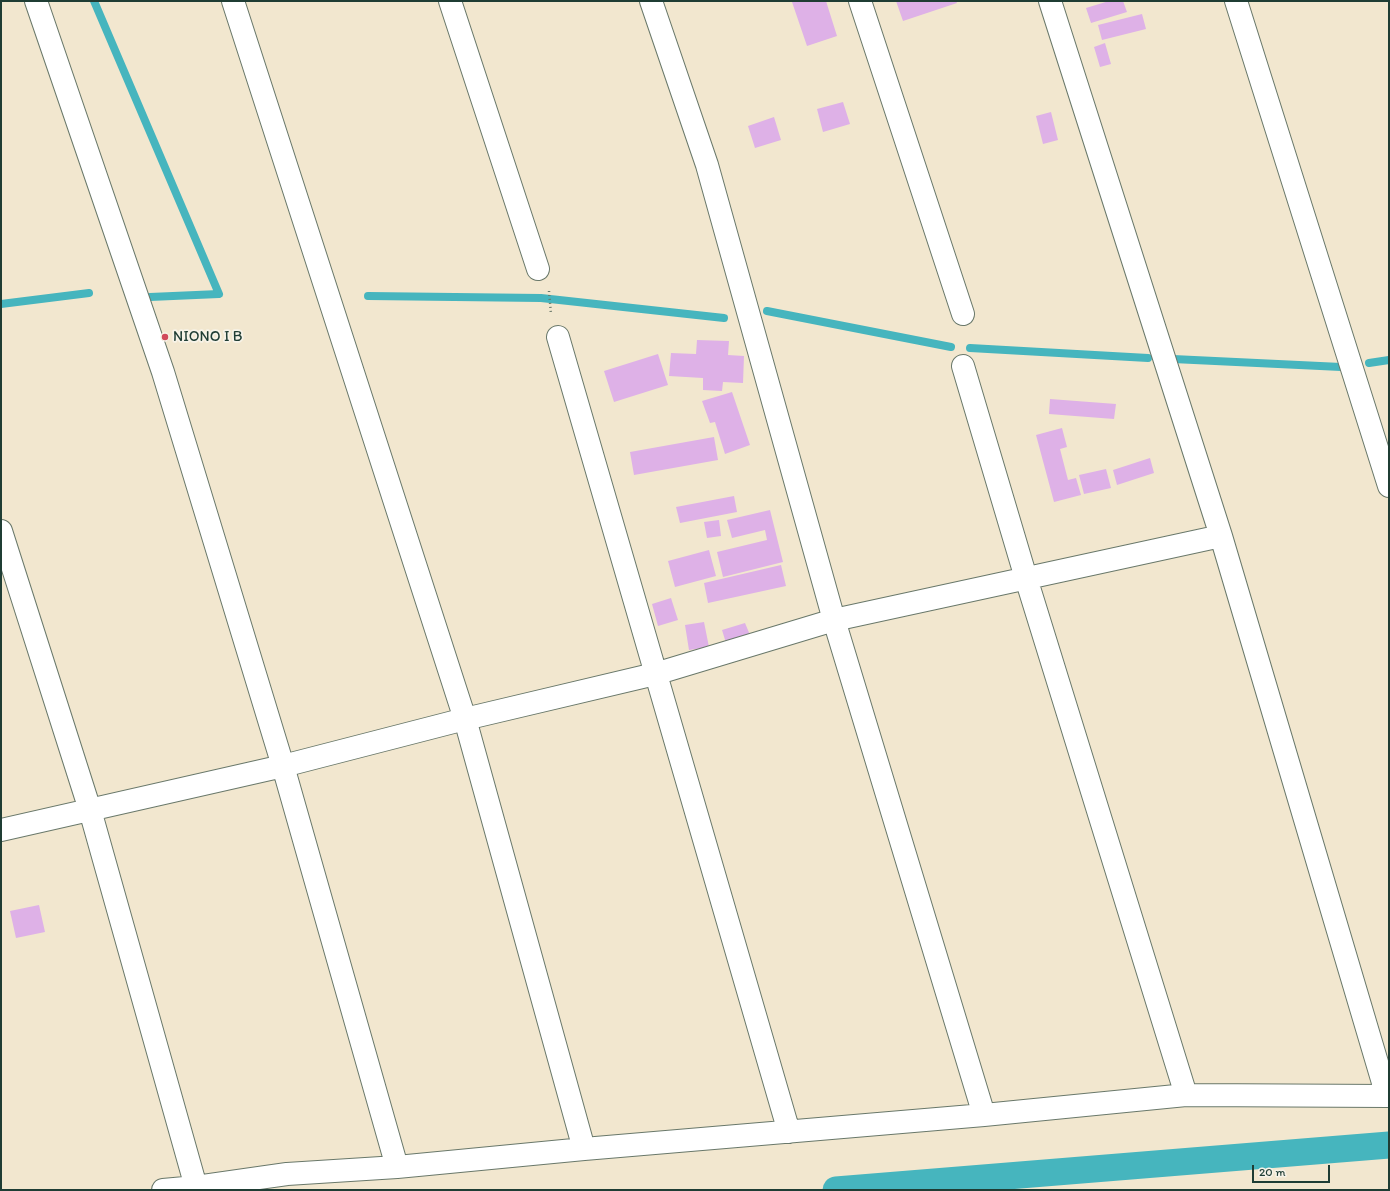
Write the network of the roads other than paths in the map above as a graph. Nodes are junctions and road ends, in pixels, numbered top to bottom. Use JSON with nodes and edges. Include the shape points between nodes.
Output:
{"nodes":[{"id":1,"x":36,"y":1,"type":"edge"},
{"id":2,"x":233,"y":1,"type":"edge"},
{"id":3,"x":450,"y":1,"type":"edge"},
{"id":4,"x":651,"y":1,"type":"edge"},
{"id":5,"x":860,"y":1,"type":"edge"},
{"id":6,"x":1050,"y":1,"type":"edge"},
{"id":7,"x":1236,"y":1,"type":"edge"},
{"id":8,"x":538,"y":270,"type":"dead end"},
{"id":9,"x":964,"y":314,"type":"dead end"},
{"id":10,"x":558,"y":337,"type":"dead end"},
{"id":11,"x":963,"y":366,"type":"dead end"},
{"id":12,"x":1389,"y":486,"type":"edge"},
{"id":13,"x":1,"y":531,"type":"edge"},
{"id":14,"x":1221,"y":536,"type":"junction"},
{"id":15,"x":1026,"y":578,"type":"junction"},
{"id":16,"x":834,"y":620,"type":"junction"},
{"id":17,"x":655,"y":674,"type":"junction"},
{"id":18,"x":465,"y":719,"type":"junction"},
{"id":19,"x":283,"y":766,"type":"junction"},
{"id":20,"x":90,"y":810,"type":"junction"},
{"id":21,"x":1,"y":830,"type":"edge"},
{"id":22,"x":1186,"y":1095,"type":"junction"},
{"id":23,"x":1388,"y":1096,"type":"edge"},
{"id":24,"x":984,"y":1115,"type":"junction"},
{"id":25,"x":789,"y":1132,"type":"junction"},
{"id":26,"x":584,"y":1149,"type":"junction"},
{"id":27,"x":397,"y":1166,"type":"junction"},
{"id":28,"x":196,"y":1187,"type":"junction"},
{"id":29,"x":163,"y":1190,"type":"edge"}],
"edges":[{"from":1,"to":19,"type":"street","via":[[163,372]]},
{"from":2,"to":18,"type":"street"},
{"from":3,"to":8,"type":"street"},
{"from":4,"to":16,"type":"street","via":[[707,165]]},
{"from":5,"to":9,"type":"street"},
{"from":6,"to":14,"type":"street"},
{"from":7,"to":12,"type":"street"},
{"from":10,"to":17,"type":"street"},
{"from":11,"to":15,"type":"street"},
{"from":13,"to":20,"type":"street"},
{"from":14,"to":15,"type":"street"},
{"from":14,"to":23,"type":"street"},
{"from":15,"to":16,"type":"street"},
{"from":15,"to":22,"type":"street"},
{"from":16,"to":17,"type":"street"},
{"from":16,"to":24,"type":"street"},
{"from":17,"to":18,"type":"street"},
{"from":17,"to":25,"type":"street"},
{"from":18,"to":19,"type":"street"},
{"from":18,"to":26,"type":"street"},
{"from":19,"to":20,"type":"street"},
{"from":19,"to":27,"type":"street"},
{"from":20,"to":21,"type":"street"},
{"from":20,"to":28,"type":"street"},
{"from":22,"to":23,"type":"street"},
{"from":22,"to":24,"type":"street"},
{"from":24,"to":25,"type":"street"},
{"from":25,"to":26,"type":"street"},
{"from":26,"to":27,"type":"street"},
{"from":27,"to":28,"type":"street","via":[[288,1174]]},
{"from":28,"to":29,"type":"street"}]}
